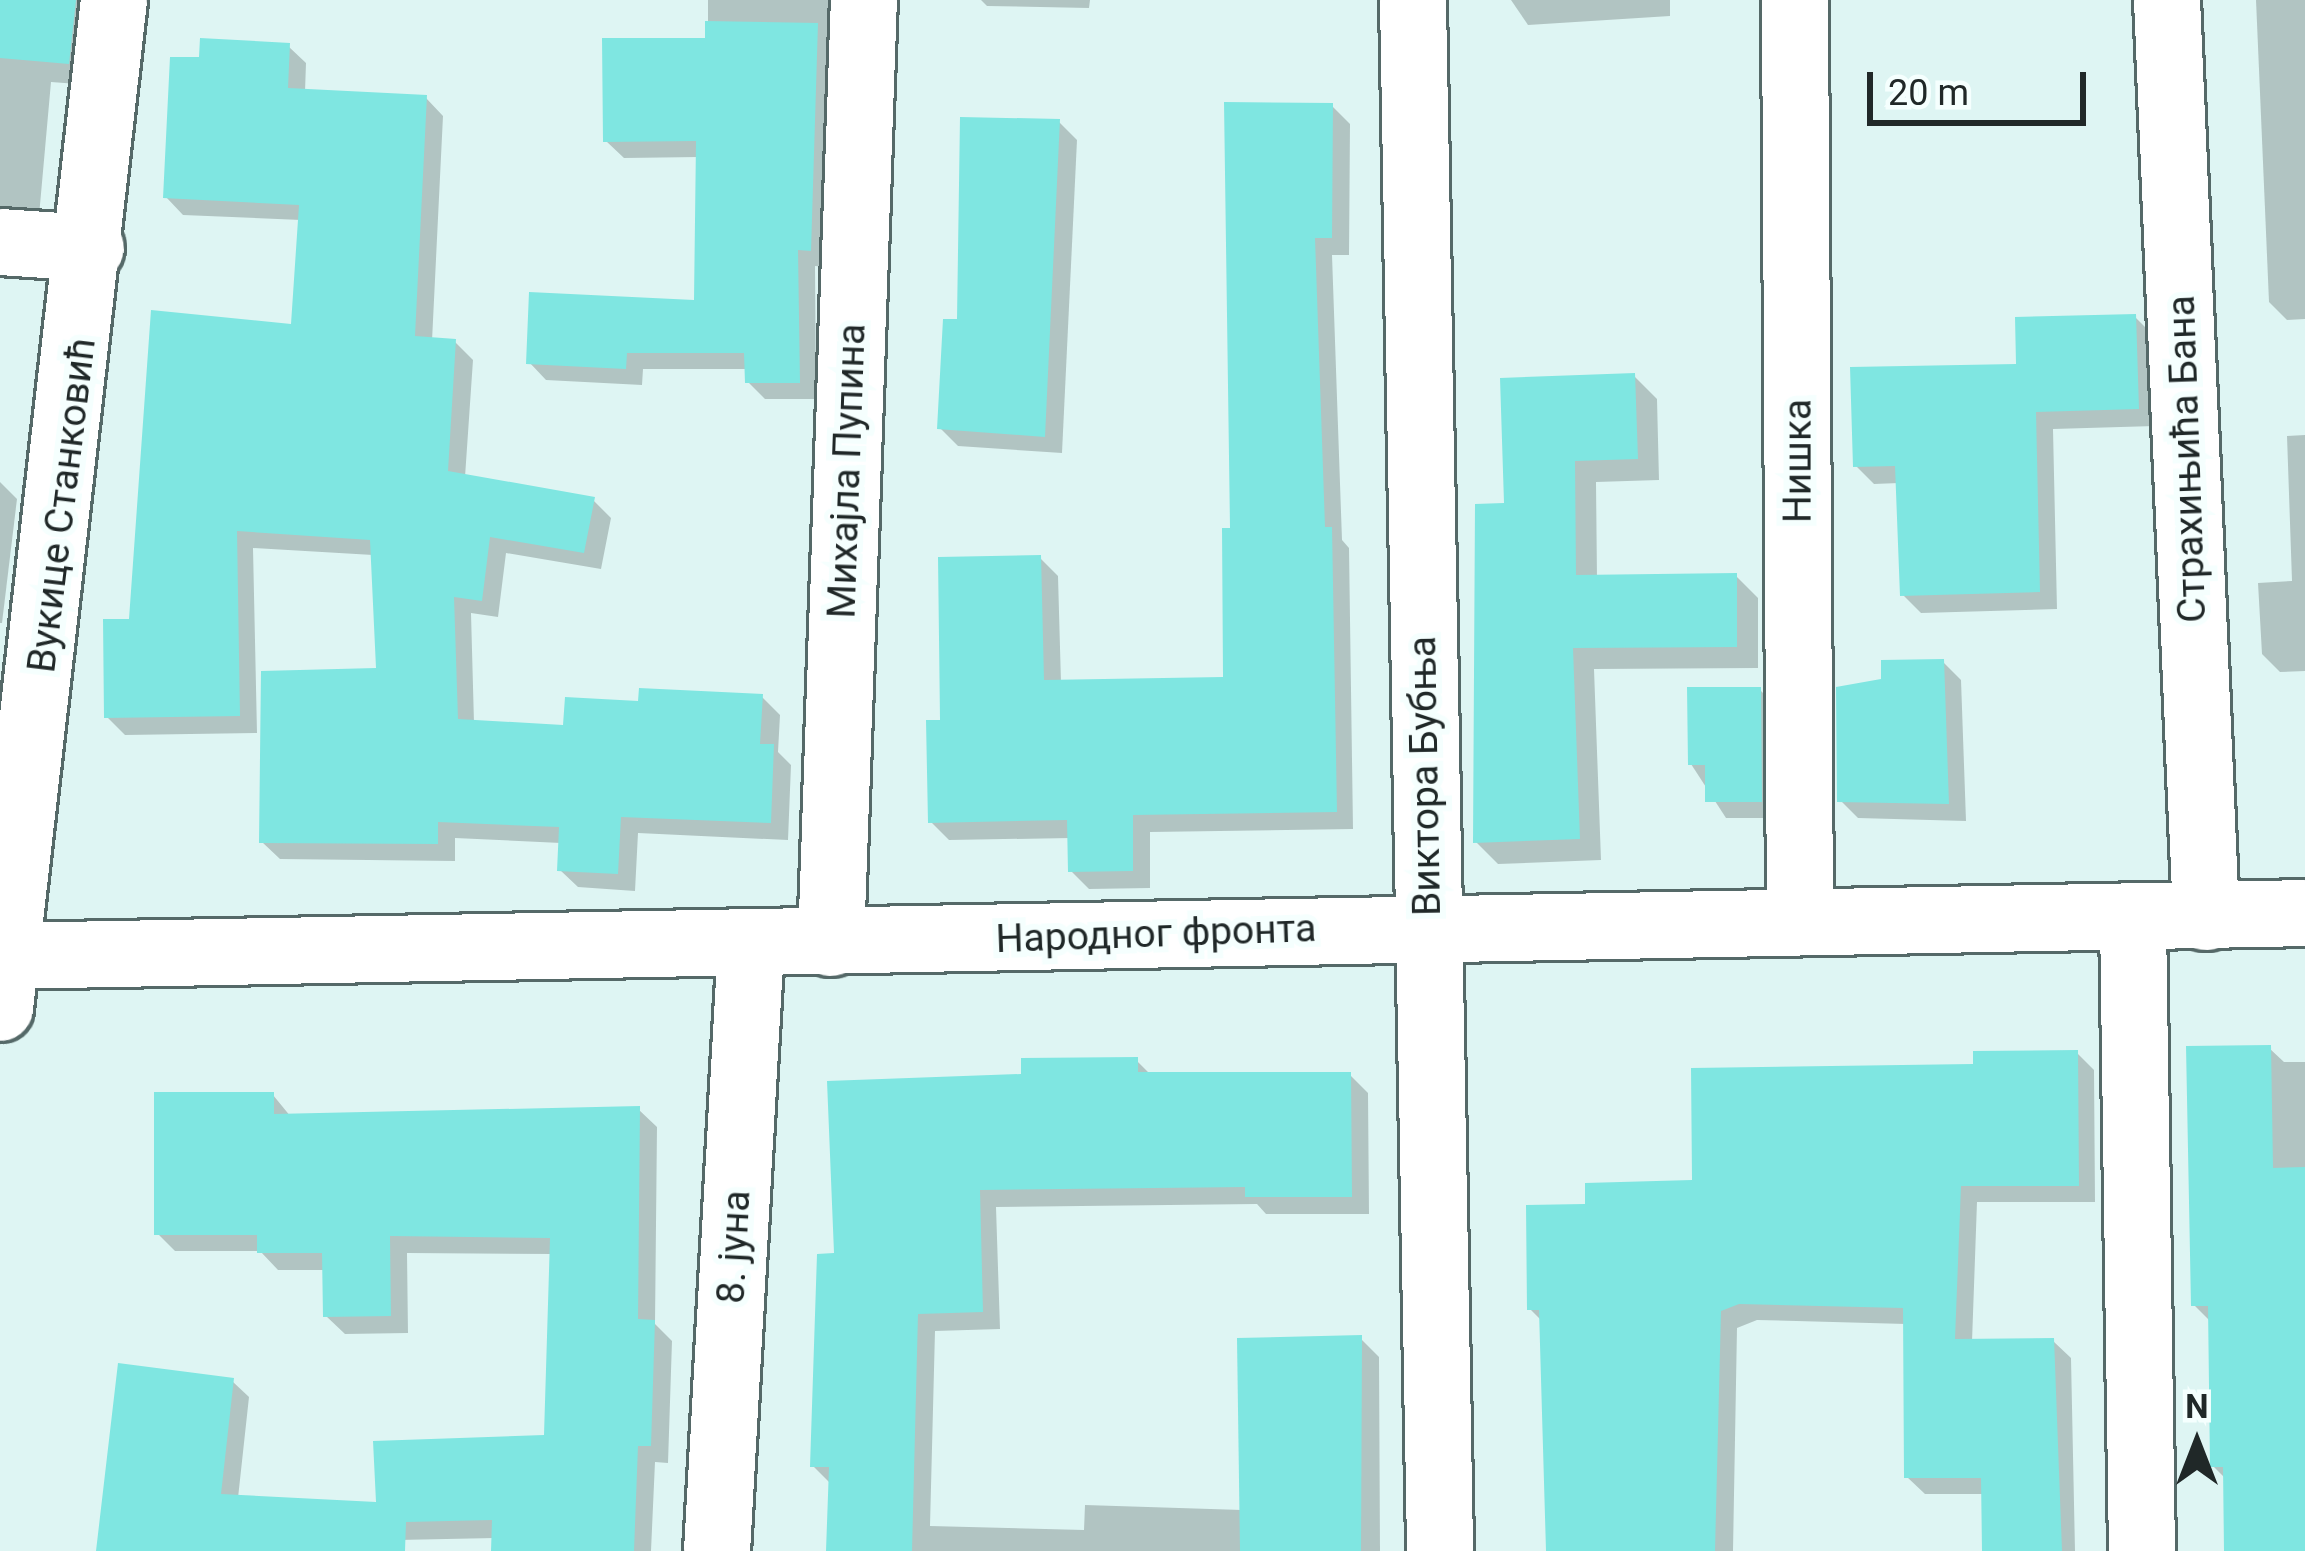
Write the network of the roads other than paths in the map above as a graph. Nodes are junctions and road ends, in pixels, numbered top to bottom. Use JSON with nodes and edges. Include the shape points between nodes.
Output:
{"nodes":[{"id":1,"x":114,"y":0,"type":"edge"},
{"id":2,"x":864,"y":0,"type":"edge"},
{"id":3,"x":1413,"y":0,"type":"edge"},
{"id":4,"x":1795,"y":0,"type":"edge"},
{"id":5,"x":2167,"y":0,"type":"edge"},
{"id":6,"x":0,"y":242,"type":"edge"},
{"id":7,"x":92,"y":248,"type":"junction"},
{"id":8,"x":21,"y":681,"type":"edge"},
{"id":9,"x":2305,"y":913,"type":"edge"},
{"id":10,"x":2206,"y":917,"type":"junction"},
{"id":11,"x":2133,"y":918,"type":"junction"},
{"id":12,"x":1800,"y":922,"type":"junction"},
{"id":13,"x":1428,"y":927,"type":"junction"},
{"id":14,"x":831,"y":943,"type":"junction"},
{"id":15,"x":751,"y":944,"type":"junction"},
{"id":16,"x":4,"y":982,"type":"edge"},
{"id":17,"x":717,"y":1551,"type":"edge"},
{"id":18,"x":1440,"y":1551,"type":"edge"},
{"id":19,"x":2142,"y":1551,"type":"edge"}],
"edges":[{"from":1,"to":7,"type":"street","name":"Вукице Станковић"},
{"from":2,"to":14,"type":"street","name":"Михајла Пупина"},
{"from":3,"to":13,"type":"street","name":"Виктора Бубња"},
{"from":4,"to":12,"type":"street","name":"Нишка"},
{"from":5,"to":10,"type":"street","name":"Страхињића Бана"},
{"from":6,"to":7,"type":"street"},
{"from":7,"to":8,"type":"street","name":"Вукице Станковић"},
{"from":8,"to":16,"type":"street","name":"Вукице Станковић"},
{"from":9,"to":10,"type":"street","name":"Народног фронта"},
{"from":10,"to":11,"type":"street","name":"Народног фронта"},
{"from":11,"to":12,"type":"street","name":"Народног фронта"},
{"from":11,"to":19,"type":"street"},
{"from":12,"to":13,"type":"street","name":"Народног фронта"},
{"from":13,"to":14,"type":"street","name":"Народног фронта"},
{"from":13,"to":18,"type":"street","name":"Виктора Бубња"},
{"from":14,"to":15,"type":"street","name":"Народног фронта"},
{"from":15,"to":16,"type":"street","name":"Народног фронта"},
{"from":15,"to":17,"type":"street","name":"8. јуна"}]}
